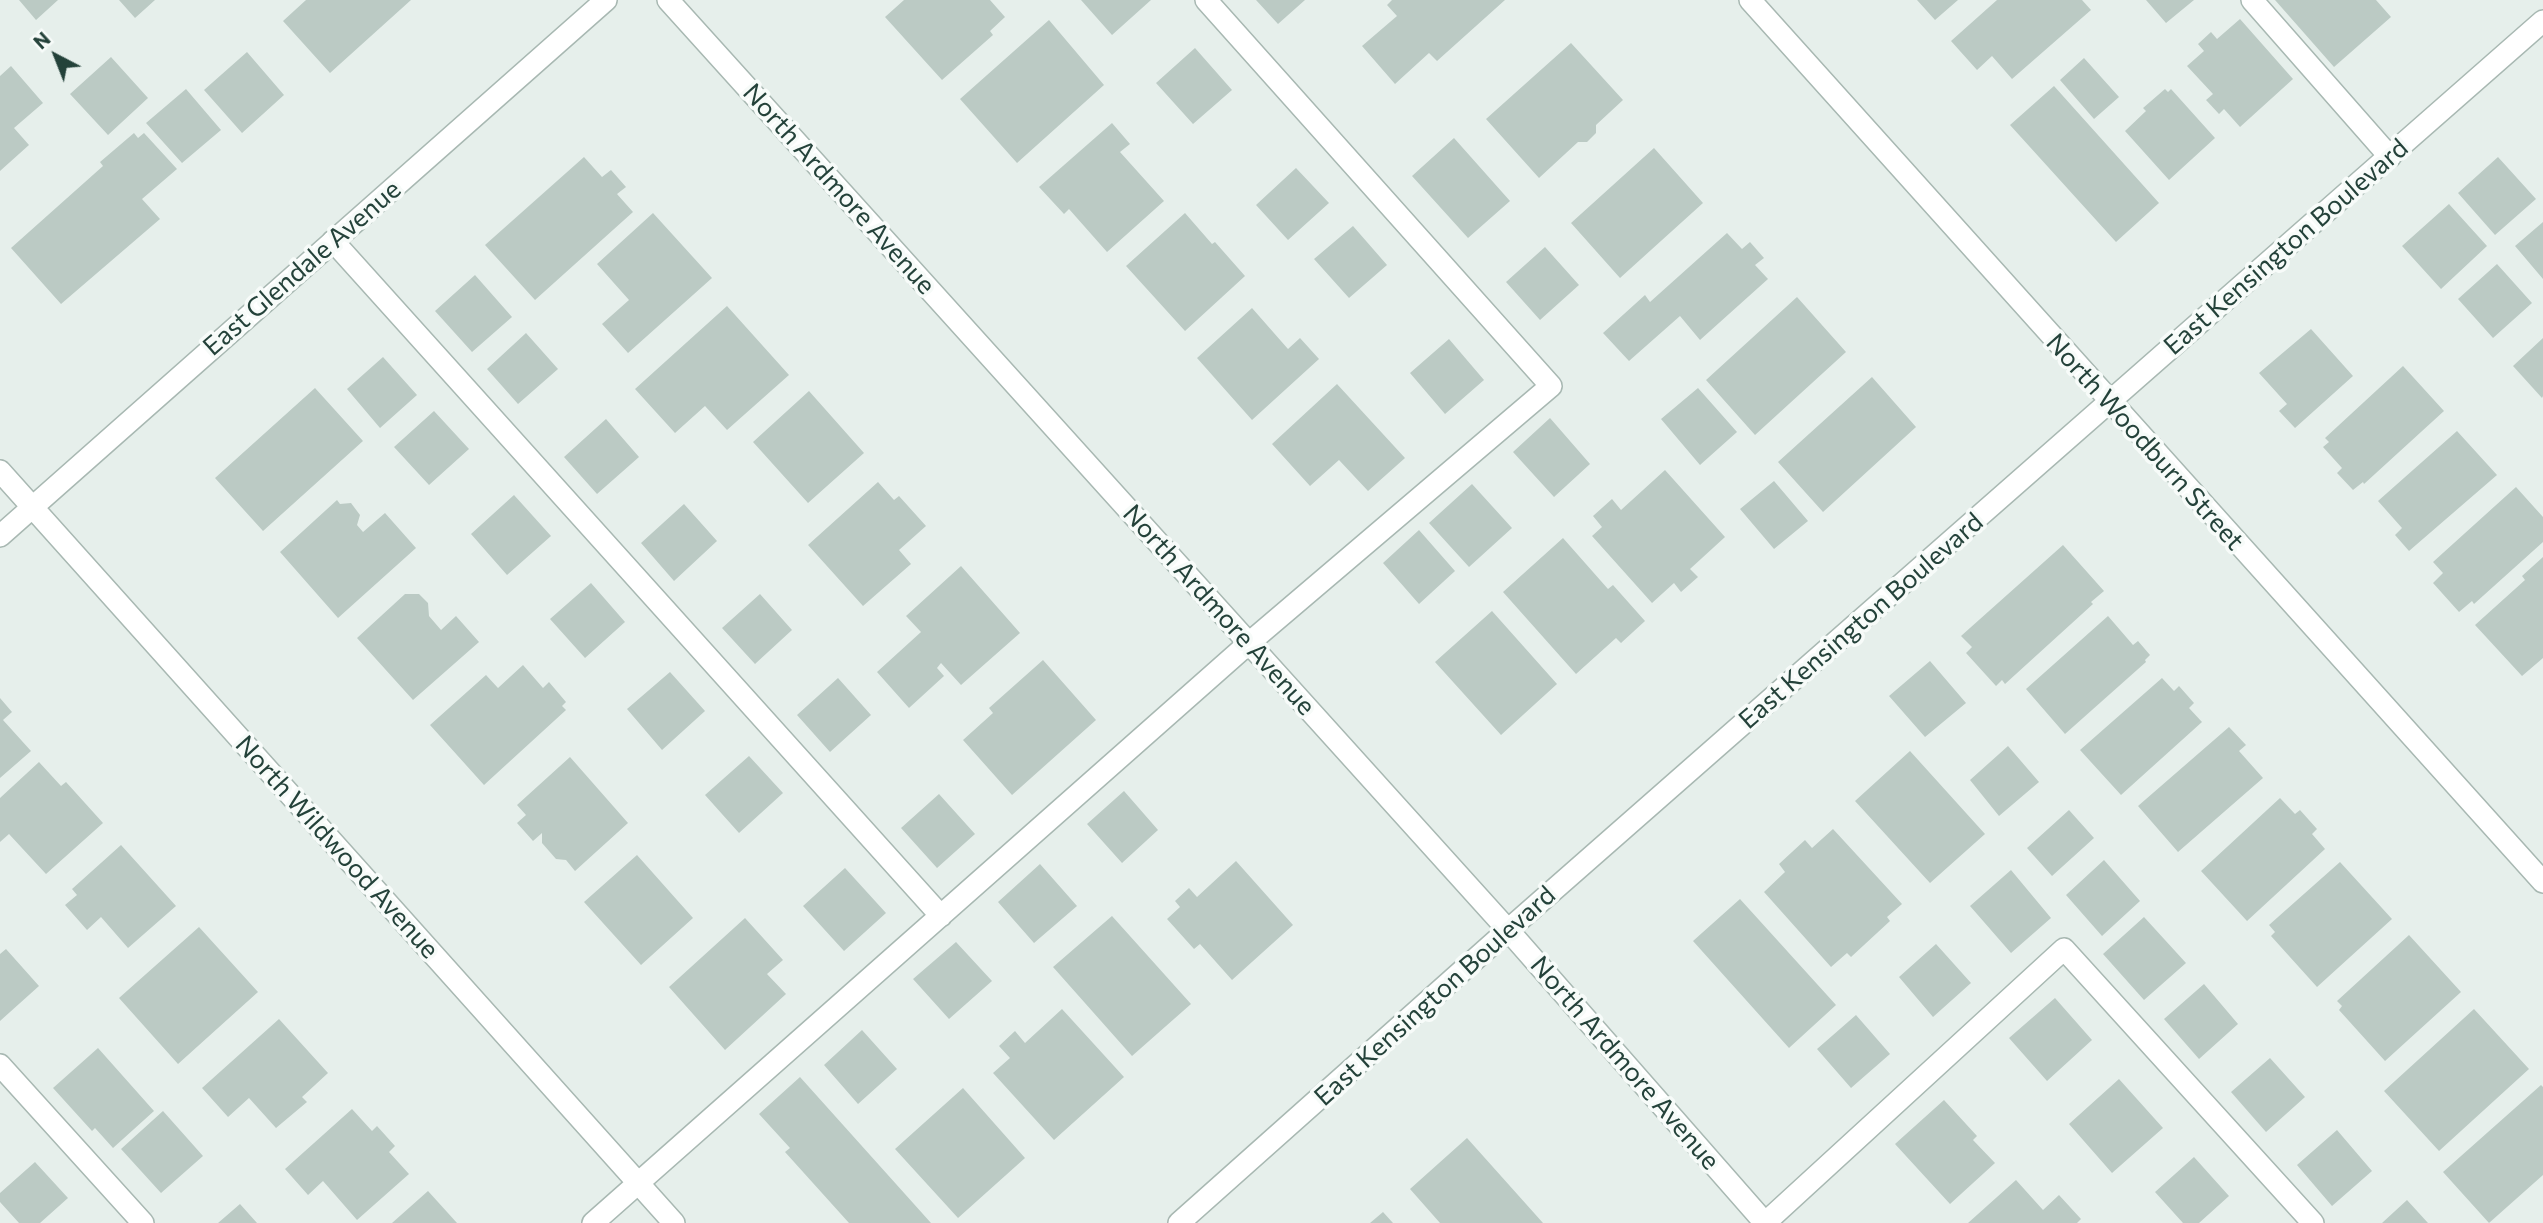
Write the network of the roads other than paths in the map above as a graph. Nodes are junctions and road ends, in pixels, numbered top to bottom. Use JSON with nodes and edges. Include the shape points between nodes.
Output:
{"nodes":[{"id":1,"x":606,"y":0,"type":"edge"},
{"id":2,"x":668,"y":0,"type":"edge"},
{"id":3,"x":1206,"y":0,"type":"edge"},
{"id":4,"x":1750,"y":0,"type":"edge"},
{"id":5,"x":2252,"y":0,"type":"edge"},
{"id":6,"x":2543,"y":21,"type":"edge"},
{"id":7,"x":2390,"y":157,"type":"junction"},
{"id":8,"x":333,"y":241,"type":"junction"},
{"id":9,"x":2109,"y":402,"type":"junction"},
{"id":10,"x":0,"y":471,"type":"edge"},
{"id":11,"x":33,"y":507,"type":"junction"},
{"id":12,"x":0,"y":536,"type":"edge"},
{"id":13,"x":1249,"y":643,"type":"junction"},
{"id":14,"x":2543,"y":882,"type":"edge"},
{"id":15,"x":941,"y":916,"type":"junction"},
{"id":16,"x":1508,"y":930,"type":"junction"},
{"id":17,"x":0,"y":1065,"type":"edge"},
{"id":18,"x":638,"y":1184,"type":"junction"},
{"id":19,"x":143,"y":1223,"type":"edge"},
{"id":20,"x":593,"y":1223,"type":"edge"},
{"id":21,"x":674,"y":1223,"type":"edge"},
{"id":22,"x":1179,"y":1223,"type":"edge"},
{"id":23,"x":1765,"y":1223,"type":"edge"},
{"id":24,"x":2313,"y":1223,"type":"edge"}],
"edges":[{"from":1,"to":8,"type":"street","name":"East Glendale Avenue"},
{"from":2,"to":13,"type":"street","name":"North Ardmore Avenue"},
{"from":3,"to":13,"type":"street","via":[[1550,386]]},
{"from":4,"to":9,"type":"street","name":"North Woodburn Street"},
{"from":5,"to":7,"type":"street"},
{"from":6,"to":7,"type":"street","name":"East Kensington Boulevard"},
{"from":7,"to":9,"type":"street","name":"East Kensington Boulevard"},
{"from":8,"to":11,"type":"street","name":"East Glendale Avenue"},
{"from":8,"to":15,"type":"street"},
{"from":9,"to":14,"type":"street","name":"North Woodburn Street"},
{"from":9,"to":16,"type":"street","name":"East Kensington Boulevard"},
{"from":10,"to":11,"type":"street","name":"North Wildwood Avenue"},
{"from":11,"to":12,"type":"street","name":"East Glendale Avenue"},
{"from":11,"to":18,"type":"street","name":"North Wildwood Avenue"},
{"from":13,"to":15,"type":"street"},
{"from":13,"to":16,"type":"street","name":"North Ardmore Avenue"},
{"from":15,"to":18,"type":"street"},
{"from":16,"to":22,"type":"street","name":"East Kensington Boulevard"},
{"from":16,"to":23,"type":"street","name":"North Ardmore Avenue"},
{"from":17,"to":19,"type":"street"},
{"from":18,"to":20,"type":"street"},
{"from":18,"to":21,"type":"street","name":"North Wildwood Avenue"},
{"from":23,"to":24,"type":"street","via":[[2064,949]]}]}
